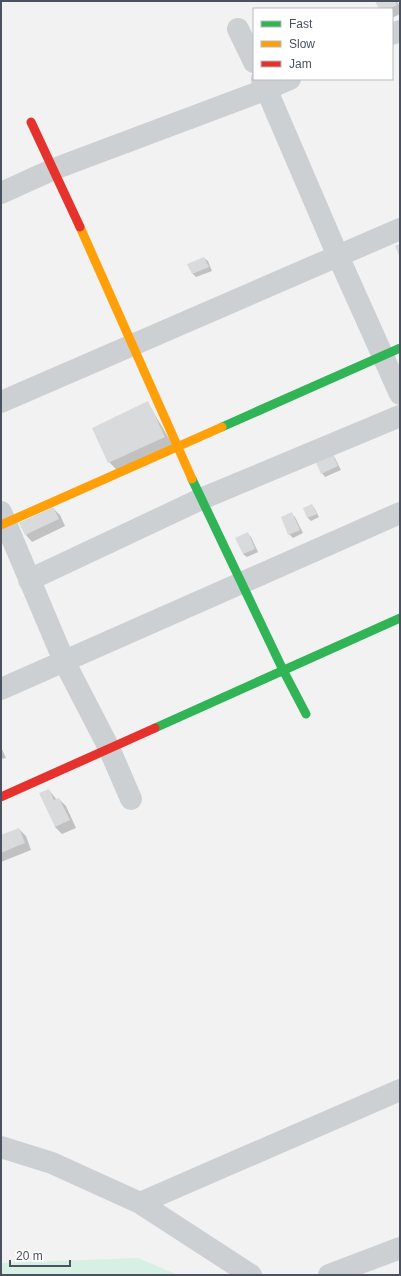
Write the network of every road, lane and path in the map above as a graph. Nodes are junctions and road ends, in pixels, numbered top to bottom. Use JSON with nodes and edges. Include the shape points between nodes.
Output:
{"nodes":[{"id":1,"x":238,"y":29,"type":"dead end"},
{"id":2,"x":253,"y":60,"type":"edge"},
{"id":3,"x":285,"y":80,"type":"edge"},
{"id":4,"x":264,"y":84,"type":"edge"},
{"id":5,"x":31,"y":122,"type":"dead end"},
{"id":6,"x":54,"y":169,"type":"junction"},
{"id":7,"x":1,"y":193,"type":"edge"},
{"id":8,"x":400,"y":229,"type":"edge"},
{"id":9,"x":338,"y":256,"type":"junction"},
{"id":10,"x":133,"y":344,"type":"junction"},
{"id":11,"x":392,"y":352,"type":"edge"},
{"id":12,"x":400,"y":394,"type":"edge"},
{"id":13,"x":1,"y":402,"type":"edge"},
{"id":14,"x":400,"y":416,"type":"edge"},
{"id":15,"x":177,"y":447,"type":"junction"},
{"id":16,"x":202,"y":499,"type":"junction"},
{"id":17,"x":400,"y":513,"type":"edge"},
{"id":18,"x":3,"y":520,"type":"edge"},
{"id":19,"x":30,"y":580,"type":"junction"},
{"id":20,"x":241,"y":583,"type":"junction"},
{"id":21,"x":400,"y":618,"type":"edge"},
{"id":22,"x":64,"y":661,"type":"junction"},
{"id":23,"x":283,"y":670,"type":"junction"},
{"id":24,"x":1,"y":689,"type":"edge"},
{"id":25,"x":306,"y":714,"type":"dead end"},
{"id":26,"x":109,"y":748,"type":"junction"},
{"id":27,"x":1,"y":797,"type":"edge"},
{"id":28,"x":131,"y":799,"type":"dead end"},
{"id":29,"x":400,"y":1090,"type":"edge"},
{"id":30,"x":1,"y":1147,"type":"edge"},
{"id":31,"x":140,"y":1203,"type":"junction"},
{"id":32,"x":400,"y":1248,"type":"edge"},
{"id":33,"x":251,"y":1275,"type":"edge"},
{"id":34,"x":329,"y":1275,"type":"edge"}],
"edges":[{"from":1,"to":2,"type":"street"},
{"from":3,"to":4,"type":"street"},
{"from":4,"to":6,"type":"street"},
{"from":4,"to":9,"type":"street"},
{"from":5,"to":6,"type":"street"},
{"from":6,"to":7,"type":"street"},
{"from":6,"to":10,"type":"street"},
{"from":8,"to":9,"type":"street"},
{"from":9,"to":10,"type":"street"},
{"from":9,"to":11,"type":"street"},
{"from":10,"to":13,"type":"street"},
{"from":10,"to":15,"type":"street"},
{"from":11,"to":12,"type":"street"},
{"from":11,"to":15,"type":"street"},
{"from":14,"to":16,"type":"street"},
{"from":15,"to":16,"type":"street"},
{"from":15,"to":18,"type":"street"},
{"from":16,"to":19,"type":"street"},
{"from":16,"to":20,"type":"street"},
{"from":17,"to":20,"type":"street"},
{"from":18,"to":19,"type":"street"},
{"from":19,"to":22,"type":"street"},
{"from":20,"to":22,"type":"street"},
{"from":20,"to":23,"type":"street"},
{"from":21,"to":23,"type":"street"},
{"from":22,"to":24,"type":"street"},
{"from":22,"to":26,"type":"street"},
{"from":23,"to":25,"type":"street"},
{"from":23,"to":26,"type":"street"},
{"from":26,"to":27,"type":"street"},
{"from":26,"to":28,"type":"street"},
{"from":29,"to":31,"type":"street"},
{"from":30,"to":31,"type":"street","via":[[52,1163]]},
{"from":31,"to":33,"type":"street"},
{"from":32,"to":34,"type":"street"}]}
